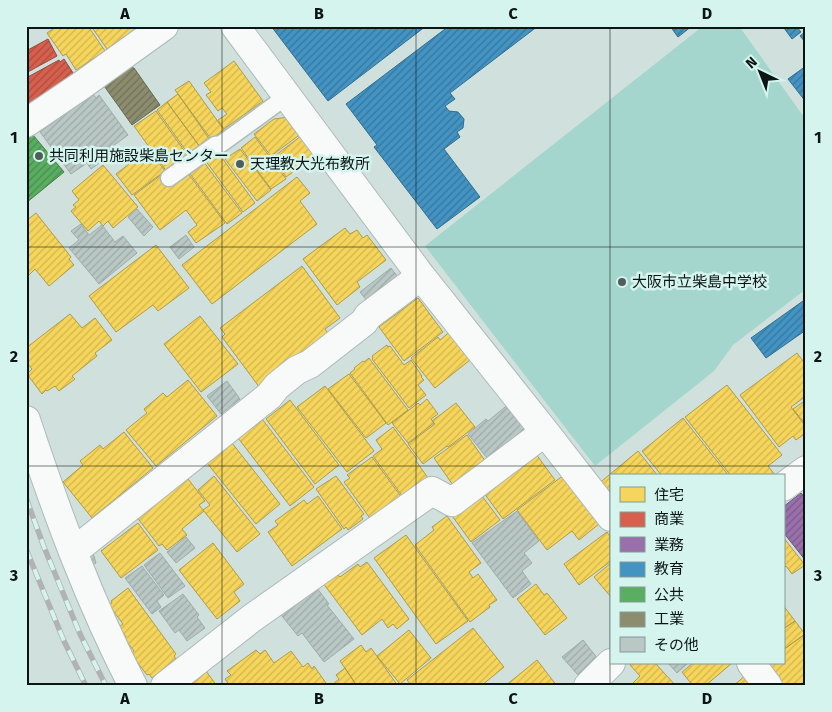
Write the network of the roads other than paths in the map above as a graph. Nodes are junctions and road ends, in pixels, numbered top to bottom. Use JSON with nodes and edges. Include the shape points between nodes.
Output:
{"nodes":[{"id":1,"x":164,"y":26,"type":"edge"},
{"id":2,"x":235,"y":26,"type":"edge"},
{"id":3,"x":287,"y":96,"type":"junction"},
{"id":4,"x":26,"y":123,"type":"edge"},
{"id":5,"x":169,"y":178,"type":"dead end"},
{"id":6,"x":421,"y":276,"type":"junction"},
{"id":7,"x":26,"y":420,"type":"edge"},
{"id":8,"x":546,"y":432,"type":"junction"},
{"id":9,"x":806,"y":470,"type":"edge"},
{"id":10,"x":784,"y":486,"type":"edge"},
{"id":11,"x":610,"y":516,"type":"edge"},
{"id":12,"x":73,"y":552,"type":"junction"},
{"id":13,"x":610,"y":664,"type":"edge"},
{"id":14,"x":752,"y":664,"type":"edge"},
{"id":15,"x":133,"y":686,"type":"edge"},
{"id":16,"x":165,"y":686,"type":"edge"},
{"id":17,"x":588,"y":686,"type":"edge"},
{"id":18,"x":768,"y":686,"type":"edge"}],
"edges":[{"from":1,"to":4,"type":"street"},
{"from":2,"to":3,"type":"street"},
{"from":3,"to":5,"type":"lane"},
{"from":3,"to":6,"type":"street"},
{"from":6,"to":8,"type":"street"},
{"from":6,"to":12,"type":"street","via":[[318,358],[284,380],[270,396]]},
{"from":7,"to":12,"type":"street"},
{"from":8,"to":11,"type":"street"},
{"from":8,"to":16,"type":"street","via":[[452,502],[432,491],[252,618]]},
{"from":9,"to":10,"type":"street"},
{"from":12,"to":15,"type":"street"},
{"from":13,"to":17,"type":"street"},
{"from":14,"to":18,"type":"street"}]}
